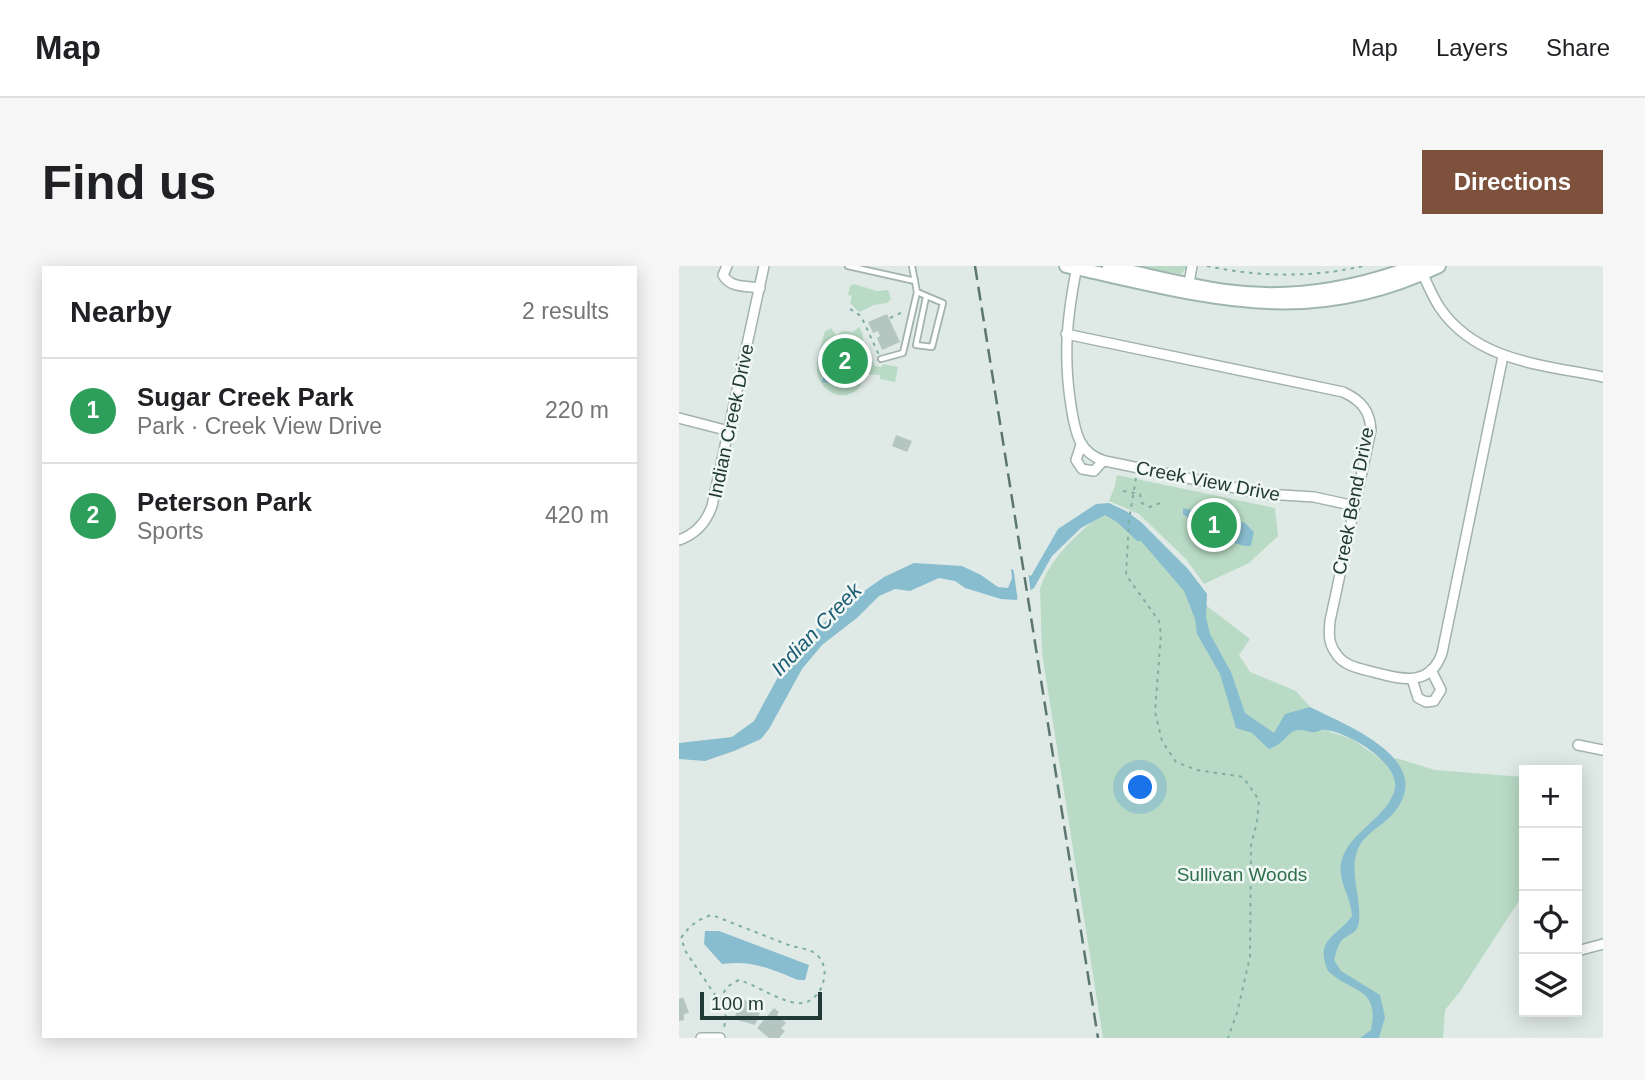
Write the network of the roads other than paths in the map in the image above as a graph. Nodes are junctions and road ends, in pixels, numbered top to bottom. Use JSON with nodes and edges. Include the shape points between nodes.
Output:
{"nodes":[{"id":1,"x":727,"y":266,"type":"edge"},
{"id":2,"x":764,"y":266,"type":"edge"},
{"id":3,"x":848,"y":266,"type":"edge"},
{"id":4,"x":912,"y":266,"type":"edge"},
{"id":5,"x":1105,"y":266,"type":"edge"},
{"id":6,"x":1192,"y":266,"type":"edge"},
{"id":7,"x":1439,"y":266,"type":"edge"},
{"id":8,"x":1074,"y":267,"type":"edge"},
{"id":9,"x":1419,"y":269,"type":"edge"},
{"id":10,"x":915,"y":281,"type":"junction"},
{"id":11,"x":1189,"y":284,"type":"junction"},
{"id":12,"x":760,"y":288,"type":"junction"},
{"id":13,"x":917,"y":292,"type":"junction"},
{"id":14,"x":926,"y":297,"type":"junction"},
{"id":15,"x":1295,"y":298,"type":"junction"},
{"id":16,"x":1066,"y":334,"type":"junction"},
{"id":17,"x":916,"y":345,"type":"junction"},
{"id":18,"x":903,"y":353,"type":"junction"},
{"id":19,"x":1503,"y":356,"type":"junction"},
{"id":20,"x":881,"y":359,"type":"road end"},
{"id":21,"x":1603,"y":377,"type":"edge"},
{"id":22,"x":679,"y":418,"type":"edge"},
{"id":23,"x":729,"y":430,"type":"junction"},
{"id":24,"x":1081,"y":445,"type":"junction"},
{"id":25,"x":1103,"y":461,"type":"junction"},
{"id":26,"x":1355,"y":506,"type":"junction"},
{"id":27,"x":679,"y":540,"type":"edge"},
{"id":28,"x":1431,"y":670,"type":"junction"},
{"id":29,"x":1412,"y":679,"type":"junction"},
{"id":30,"x":1578,"y":745,"type":"dead end"},
{"id":31,"x":1603,"y":750,"type":"edge"},
{"id":32,"x":1603,"y":944,"type":"edge"},
{"id":33,"x":1582,"y":950,"type":"edge"},
{"id":34,"x":701,"y":1038,"type":"edge"},
{"id":35,"x":721,"y":1038,"type":"edge"}],
"edges":[{"from":1,"to":12,"type":"street","via":[[726,282]]},
{"from":2,"to":12,"type":"street","name":"Indian Creek Drive"},
{"from":3,"to":10,"type":"lane"},
{"from":4,"to":10,"type":"lane"},
{"from":5,"to":11,"type":"main road"},
{"from":6,"to":11,"type":"street"},
{"from":7,"to":9,"type":"main road"},
{"from":8,"to":15,"type":"main road","via":[[1218,299]]},
{"from":8,"to":16,"type":"street","name":"Creek View Drive"},
{"from":9,"to":15,"type":"main road","via":[[1407,281],[1375,291],[1338,299]]},
{"from":9,"to":19,"type":"street","via":[[1439,307],[1457,327],[1480,346]]},
{"from":10,"to":13,"type":"lane"},
{"from":11,"to":15,"type":"main road"},
{"from":12,"to":23,"type":"street","name":"Indian Creek Drive"},
{"from":13,"to":14,"type":"lane"},
{"from":13,"to":18,"type":"lane"},
{"from":14,"to":17,"type":"lane"},
{"from":14,"to":17,"type":"lane","via":[[942,304],[933,346]]},
{"from":16,"to":24,"type":"street","name":"Creek View Drive","via":[[1067,378]]},
{"from":16,"to":26,"type":"street","name":"Creek Bend Drive","via":[[1355,397],[1365,407],[1371,430]]},
{"from":17,"to":18,"type":"lane"},
{"from":18,"to":20,"type":"lane"},
{"from":19,"to":21,"type":"street"},
{"from":19,"to":28,"type":"street","via":[[1443,653]]},
{"from":22,"to":23,"type":"street"},
{"from":23,"to":27,"type":"street","name":"Indian Creek Drive","via":[[709,515],[692,534]]},
{"from":24,"to":25,"type":"street","name":"Creek View Drive"},
{"from":24,"to":25,"type":"street","name":"Creek View Drive","via":[[1076,460],[1083,470],[1096,470]]},
{"from":25,"to":26,"type":"street","name":"Creek View Drive","via":[[1265,495],[1314,497]]},
{"from":26,"to":29,"type":"street","name":"Creek Bend Drive","via":[[1328,636],[1341,661]]},
{"from":28,"to":29,"type":"street"},
{"from":28,"to":29,"type":"street","via":[[1441,690],[1434,701],[1418,698]]},
{"from":30,"to":31,"type":"street"},
{"from":32,"to":33,"type":"street"},
{"from":34,"to":35,"type":"street"}]}
